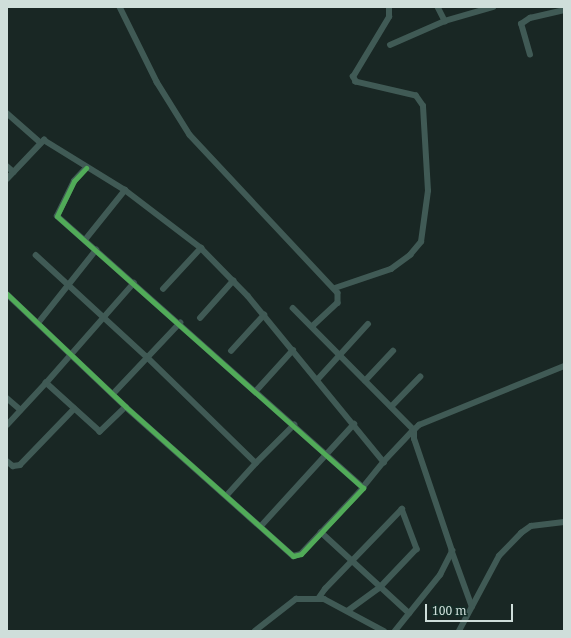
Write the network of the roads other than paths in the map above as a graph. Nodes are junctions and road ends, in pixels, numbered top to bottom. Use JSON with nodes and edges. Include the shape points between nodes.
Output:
{"nodes":[{"id":1,"x":120,"y":7,"type":"edge"},
{"id":2,"x":389,"y":7,"type":"edge"},
{"id":3,"x":438,"y":7,"type":"edge"},
{"id":4,"x":493,"y":7,"type":"edge"},
{"id":5,"x":485,"y":8,"type":"edge"},
{"id":6,"x":555,"y":9,"type":"edge"},
{"id":7,"x":564,"y":10,"type":"edge"},
{"id":8,"x":444,"y":21,"type":"junction"},
{"id":9,"x":390,"y":45,"type":"dead end"},
{"id":10,"x":530,"y":55,"type":"dead end"},
{"id":11,"x":7,"y":113,"type":"edge"},
{"id":12,"x":41,"y":143,"type":"junction"},
{"id":13,"x":7,"y":166,"type":"edge"},
{"id":14,"x":86,"y":168,"type":"junction"},
{"id":15,"x":14,"y":172,"type":"junction"},
{"id":16,"x":7,"y":179,"type":"edge"},
{"id":17,"x":125,"y":190,"type":"junction"},
{"id":18,"x":84,"y":240,"type":"junction"},
{"id":19,"x":201,"y":248,"type":"junction"},
{"id":20,"x":96,"y":250,"type":"junction"},
{"id":21,"x":36,"y":255,"type":"dead end"},
{"id":22,"x":233,"y":281,"type":"junction"},
{"id":23,"x":134,"y":283,"type":"junction"},
{"id":24,"x":68,"y":284,"type":"junction"},
{"id":25,"x":335,"y":288,"type":"junction"},
{"id":26,"x":163,"y":289,"type":"dead end"},
{"id":27,"x":7,"y":294,"type":"edge"},
{"id":28,"x":293,"y":308,"type":"dead end"},
{"id":29,"x":264,"y":315,"type":"junction"},
{"id":30,"x":200,"y":318,"type":"dead end"},
{"id":31,"x":105,"y":319,"type":"junction"},
{"id":32,"x":39,"y":322,"type":"junction"},
{"id":33,"x":180,"y":323,"type":"junction"},
{"id":34,"x":368,"y":324,"type":"dead end"},
{"id":35,"x":312,"y":327,"type":"junction"},
{"id":36,"x":294,"y":350,"type":"junction"},
{"id":37,"x":232,"y":351,"type":"dead end"},
{"id":38,"x":393,"y":351,"type":"dead end"},
{"id":39,"x":340,"y":355,"type":"junction"},
{"id":40,"x":71,"y":356,"type":"junction"},
{"id":41,"x":146,"y":356,"type":"junction"},
{"id":42,"x":564,"y":366,"type":"edge"},
{"id":43,"x":420,"y":377,"type":"dead end"},
{"id":44,"x":318,"y":379,"type":"junction"},
{"id":45,"x":365,"y":381,"type":"junction"},
{"id":46,"x":46,"y":383,"type":"junction"},
{"id":47,"x":256,"y":391,"type":"junction"},
{"id":48,"x":113,"y":394,"type":"junction"},
{"id":49,"x":7,"y":398,"type":"edge"},
{"id":50,"x":126,"y":407,"type":"junction"},
{"id":51,"x":391,"y":407,"type":"junction"},
{"id":52,"x":74,"y":409,"type":"junction"},
{"id":53,"x":21,"y":410,"type":"junction"},
{"id":54,"x":354,"y":424,"type":"junction"},
{"id":55,"x":7,"y":425,"type":"edge"},
{"id":56,"x":294,"y":425,"type":"junction"},
{"id":57,"x":414,"y":430,"type":"junction"},
{"id":58,"x":326,"y":455,"type":"junction"},
{"id":59,"x":7,"y":461,"type":"edge"},
{"id":60,"x":384,"y":462,"type":"junction"},
{"id":61,"x":256,"y":463,"type":"junction"},
{"id":62,"x":364,"y":488,"type":"junction"},
{"id":63,"x":227,"y":495,"type":"junction"},
{"id":64,"x":564,"y":522,"type":"edge"},
{"id":65,"x":261,"y":526,"type":"junction"},
{"id":66,"x":321,"y":532,"type":"junction"},
{"id":67,"x":452,"y":551,"type":"junction"},
{"id":68,"x":352,"y":561,"type":"junction"},
{"id":69,"x":380,"y":588,"type":"junction"},
{"id":70,"x":318,"y":599,"type":"junction"},
{"id":71,"x":472,"y":606,"type":"junction"},
{"id":72,"x":348,"y":611,"type":"junction"},
{"id":73,"x":409,"y":613,"type":"junction"},
{"id":74,"x":255,"y":631,"type":"edge"},
{"id":75,"x":384,"y":631,"type":"edge"},
{"id":76,"x":395,"y":631,"type":"edge"},
{"id":77,"x":459,"y":631,"type":"edge"}],
"edges":[{"from":1,"to":25,"type":"street","via":[[157,82],[190,135]]},
{"from":2,"to":25,"type":"street","via":[[389,17],[352,77],[356,82],[416,96],[424,106],[428,191],[421,242],[410,255],[391,269]]},
{"from":3,"to":8,"type":"street"},
{"from":4,"to":5,"type":"street"},
{"from":5,"to":8,"type":"street"},
{"from":6,"to":7,"type":"street"},
{"from":6,"to":10,"type":"street","via":[[521,24]]},
{"from":8,"to":9,"type":"street"},
{"from":11,"to":12,"type":"street"},
{"from":12,"to":14,"type":"street","via":[[44,140]]},
{"from":12,"to":15,"type":"street"},
{"from":13,"to":15,"type":"street"},
{"from":14,"to":17,"type":"street"},
{"from":14,"to":18,"type":"street","via":[[74,181],[57,216]]},
{"from":15,"to":16,"type":"street"},
{"from":17,"to":18,"type":"street"},
{"from":17,"to":19,"type":"street"},
{"from":18,"to":20,"type":"street"},
{"from":19,"to":22,"type":"street"},
{"from":19,"to":26,"type":"street"},
{"from":20,"to":23,"type":"street"},
{"from":20,"to":24,"type":"street"},
{"from":21,"to":24,"type":"street"},
{"from":22,"to":29,"type":"street"},
{"from":22,"to":30,"type":"street"},
{"from":23,"to":31,"type":"street"},
{"from":23,"to":33,"type":"street"},
{"from":24,"to":31,"type":"street"},
{"from":24,"to":32,"type":"street"},
{"from":25,"to":35,"type":"street","via":[[340,298],[338,303]]},
{"from":27,"to":32,"type":"street"},
{"from":28,"to":35,"type":"street"},
{"from":29,"to":36,"type":"street"},
{"from":29,"to":37,"type":"street"},
{"from":31,"to":40,"type":"street"},
{"from":31,"to":41,"type":"street"},
{"from":32,"to":40,"type":"street"},
{"from":33,"to":41,"type":"street"},
{"from":33,"to":47,"type":"street"},
{"from":34,"to":39,"type":"street"},
{"from":35,"to":39,"type":"street"},
{"from":36,"to":44,"type":"street"},
{"from":36,"to":47,"type":"street"},
{"from":38,"to":45,"type":"street"},
{"from":39,"to":44,"type":"street"},
{"from":39,"to":45,"type":"street"},
{"from":40,"to":46,"type":"street"},
{"from":40,"to":48,"type":"street"},
{"from":41,"to":48,"type":"street"},
{"from":41,"to":61,"type":"street"},
{"from":42,"to":57,"type":"street","via":[[419,425]]},
{"from":43,"to":51,"type":"street"},
{"from":44,"to":54,"type":"street"},
{"from":45,"to":51,"type":"street"},
{"from":46,"to":52,"type":"street"},
{"from":46,"to":53,"type":"street"},
{"from":47,"to":56,"type":"street"},
{"from":48,"to":50,"type":"street"},
{"from":49,"to":53,"type":"street"},
{"from":50,"to":52,"type":"street","via":[[100,432]]},
{"from":50,"to":63,"type":"street"},
{"from":51,"to":57,"type":"street"},
{"from":52,"to":59,"type":"street","via":[[20,465],[13,466]]},
{"from":53,"to":55,"type":"street"},
{"from":54,"to":58,"type":"street"},
{"from":54,"to":60,"type":"street"},
{"from":56,"to":58,"type":"street"},
{"from":56,"to":61,"type":"street"},
{"from":57,"to":60,"type":"street"},
{"from":57,"to":67,"type":"street","via":[[414,439]]},
{"from":58,"to":62,"type":"street"},
{"from":58,"to":65,"type":"street"},
{"from":60,"to":62,"type":"street"},
{"from":61,"to":63,"type":"street"},
{"from":62,"to":66,"type":"street"},
{"from":63,"to":65,"type":"street"},
{"from":64,"to":71,"type":"street","via":[[538,524],[521,533],[499,556]]},
{"from":65,"to":66,"type":"street","via":[[293,556],[297,556]]},
{"from":66,"to":68,"type":"street"},
{"from":67,"to":71,"type":"street"},
{"from":67,"to":73,"type":"street","via":[[440,575]]},
{"from":68,"to":69,"type":"street"},
{"from":68,"to":69,"type":"street","via":[[402,509],[417,550]]},
{"from":68,"to":70,"type":"street"},
{"from":69,"to":72,"type":"street"},
{"from":69,"to":73,"type":"street"},
{"from":70,"to":72,"type":"street","via":[[324,599]]},
{"from":70,"to":74,"type":"street","via":[[296,599]]},
{"from":71,"to":77,"type":"street"},
{"from":72,"to":75,"type":"street"},
{"from":73,"to":76,"type":"street"}]}
